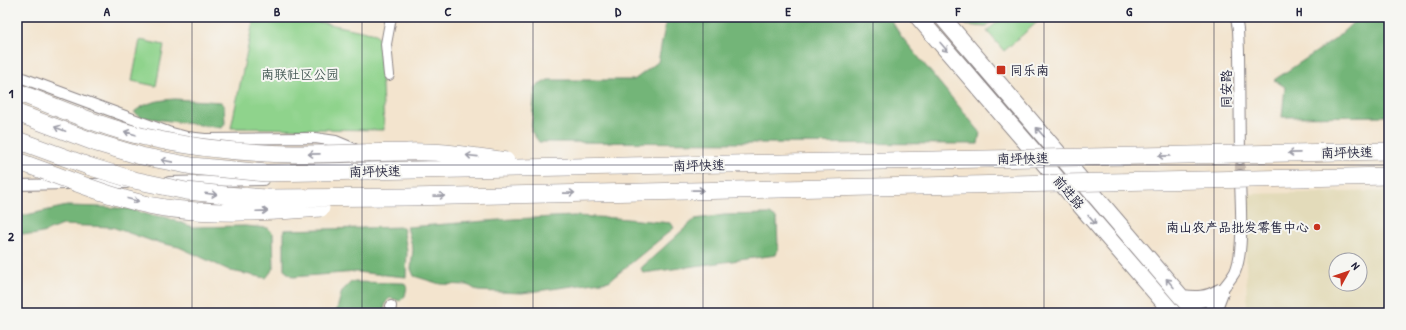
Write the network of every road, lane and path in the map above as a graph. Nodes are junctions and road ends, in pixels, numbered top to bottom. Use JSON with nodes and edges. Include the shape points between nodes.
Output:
{"nodes":[{"id":1,"x":391,"y":17,"type":"edge"},
{"id":2,"x":918,"y":17,"type":"edge"},
{"id":3,"x":942,"y":17,"type":"edge"},
{"id":4,"x":1236,"y":17,"type":"edge"},
{"id":5,"x":389,"y":75,"type":"dead end"},
{"id":6,"x":17,"y":76,"type":"edge"},
{"id":7,"x":17,"y":92,"type":"edge"},
{"id":8,"x":17,"y":113,"type":"edge"},
{"id":9,"x":17,"y":140,"type":"edge"},
{"id":10,"x":1389,"y":151,"type":"edge"},
{"id":11,"x":17,"y":160,"type":"edge"},
{"id":12,"x":1240,"y":161,"type":"tunnel mouth"},
{"id":13,"x":972,"y":162,"type":"dead end"},
{"id":14,"x":552,"y":168,"type":"junction"},
{"id":15,"x":1240,"y":173,"type":"tunnel mouth"},
{"id":16,"x":411,"y":176,"type":"junction"},
{"id":17,"x":1389,"y":176,"type":"edge"},
{"id":18,"x":17,"y":185,"type":"edge"},
{"id":19,"x":407,"y":197,"type":"junction"},
{"id":20,"x":1220,"y":292,"type":"junction"},
{"id":21,"x":1182,"y":298,"type":"junction"},
{"id":22,"x":1173,"y":313,"type":"edge"},
{"id":23,"x":1195,"y":313,"type":"edge"},
{"id":24,"x":1212,"y":313,"type":"edge"}],
"edges":[{"from":1,"to":5,"type":"street","via":[[386,44]]},
{"from":2,"to":22,"type":"main road","name":"前进路","one_way":true},
{"from":21,"to":3,"type":"main road","name":"前进路","one_way":true},
{"from":4,"to":12,"type":"street","name":"同安路","via":[[1239,51]]},
{"from":6,"to":16,"type":"street","via":[[187,137],[315,138],[336,141]]},
{"from":14,"to":7,"type":"highway","one_way":true,"bridge":true,"via":[[489,158],[417,152],[267,154],[226,150],[145,137],[103,125]]},
{"from":14,"to":8,"type":"highway","name":"南坪快速","one_way":true,"bridge":true,"via":[[266,173],[230,170],[141,156],[97,143]]},
{"from":9,"to":19,"type":"highway","name":"南坪快速","one_way":true,"bridge":true,"via":[[134,180],[186,190],[266,198]]},
{"from":10,"to":14,"type":"highway","name":"南坪快速","one_way":true,"bridge":true},
{"from":11,"to":19,"type":"highway","one_way":true,"bridge":true,"via":[[84,185],[164,208],[228,212],[320,208]]},
{"from":13,"to":16,"type":"street"},
{"from":15,"to":20,"type":"street","via":[[1241,245],[1238,263]]},
{"from":16,"to":18,"type":"street"},
{"from":19,"to":17,"type":"highway","name":"南坪快速","one_way":true,"bridge":true},
{"from":20,"to":21,"type":"main road","via":[[1205,299]]},
{"from":20,"to":24,"type":"main road"},
{"from":21,"to":23,"type":"main road","name":"前进路"}]}
